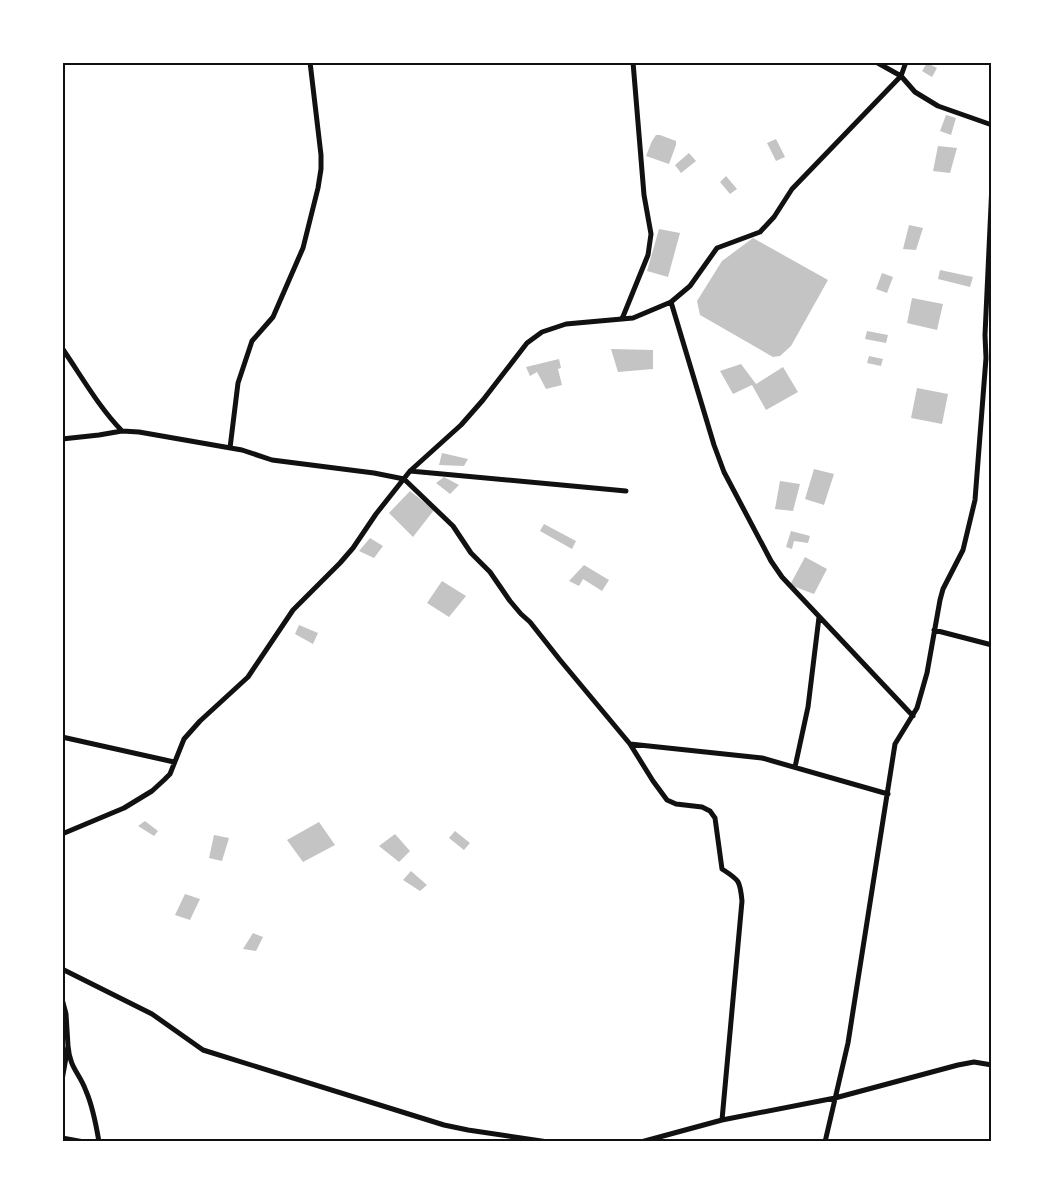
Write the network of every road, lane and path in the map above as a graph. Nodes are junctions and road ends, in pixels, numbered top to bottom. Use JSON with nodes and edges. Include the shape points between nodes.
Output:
{"nodes":[{"id":1,"x":310,"y":62,"type":"edge"},
{"id":2,"x":633,"y":62,"type":"edge"},
{"id":3,"x":876,"y":62,"type":"edge"},
{"id":4,"x":906,"y":62,"type":"edge"},
{"id":5,"x":901,"y":76,"type":"junction"},
{"id":6,"x":992,"y":125,"type":"edge"},
{"id":7,"x":992,"y":184,"type":"edge"},
{"id":8,"x":671,"y":302,"type":"junction"},
{"id":9,"x":622,"y":319,"type":"junction"},
{"id":10,"x":62,"y":348,"type":"edge"},
{"id":11,"x":122,"y":431,"type":"junction"},
{"id":12,"x":62,"y":438,"type":"edge"},
{"id":13,"x":230,"y":448,"type":"junction"},
{"id":14,"x":410,"y":470,"type":"junction"},
{"id":15,"x":404,"y":479,"type":"junction"},
{"id":16,"x":626,"y":491,"type":"dead end"},
{"id":17,"x":819,"y":617,"type":"junction"},
{"id":18,"x":934,"y":630,"type":"junction"},
{"id":19,"x":992,"y":645,"type":"edge"},
{"id":20,"x":913,"y":716,"type":"junction"},
{"id":21,"x":62,"y":737,"type":"edge"},
{"id":22,"x":630,"y":744,"type":"junction"},
{"id":23,"x":174,"y":762,"type":"junction"},
{"id":24,"x":795,"y":767,"type":"junction"},
{"id":25,"x":888,"y":794,"type":"junction"},
{"id":26,"x":62,"y":834,"type":"edge"},
{"id":27,"x":62,"y":969,"type":"edge"},
{"id":28,"x":62,"y":998,"type":"edge"},
{"id":29,"x":68,"y":1046,"type":"junction"},
{"id":30,"x":992,"y":1066,"type":"edge"},
{"id":31,"x":62,"y":1080,"type":"edge"},
{"id":32,"x":835,"y":1098,"type":"junction"},
{"id":33,"x":722,"y":1120,"type":"junction"},
{"id":34,"x":62,"y":1138,"type":"edge"},
{"id":35,"x":84,"y":1142,"type":"edge"},
{"id":36,"x":99,"y":1142,"type":"edge"},
{"id":37,"x":548,"y":1142,"type":"edge"},
{"id":38,"x":642,"y":1142,"type":"edge"},
{"id":39,"x":825,"y":1142,"type":"edge"}],
"edges":[{"from":1,"to":13,"type":"street","via":[[321,154],[316,195],[303,248],[280,303],[252,341],[238,383]]},
{"from":2,"to":9,"type":"street","via":[[644,195],[651,234],[648,255]]},
{"from":3,"to":5,"type":"street"},
{"from":4,"to":5,"type":"street"},
{"from":5,"to":6,"type":"street","via":[[915,92],[938,106]]},
{"from":5,"to":8,"type":"street","via":[[792,189],[760,232],[718,248],[690,286]]},
{"from":7,"to":18,"type":"street","via":[[986,358],[975,500],[963,550],[943,589]]},
{"from":8,"to":9,"type":"street","via":[[633,318]]},
{"from":8,"to":17,"type":"street","via":[[724,472],[771,561]]},
{"from":9,"to":14,"type":"street","via":[[566,324],[542,332],[527,343],[461,425]]},
{"from":10,"to":11,"type":"street","via":[[87,388]]},
{"from":11,"to":12,"type":"street"},
{"from":11,"to":13,"type":"street"},
{"from":13,"to":15,"type":"street","via":[[272,460]]},
{"from":14,"to":15,"type":"street"},
{"from":14,"to":16,"type":"street"},
{"from":15,"to":22,"type":"street","via":[[453,526],[471,553]]},
{"from":15,"to":23,"type":"street","via":[[346,555],[293,610],[248,676],[184,739]]},
{"from":17,"to":20,"type":"street"},
{"from":17,"to":24,"type":"street","via":[[808,707]]},
{"from":18,"to":19,"type":"street"},
{"from":18,"to":20,"type":"street","via":[[927,673]]},
{"from":20,"to":25,"type":"street","via":[[895,744]]},
{"from":21,"to":23,"type":"street"},
{"from":22,"to":24,"type":"street","via":[[762,758]]},
{"from":22,"to":33,"type":"street","via":[[667,800],[702,807],[716,818],[722,869],[737,878],[740,887],[742,901]]},
{"from":23,"to":26,"type":"street","via":[[170,774],[152,791],[124,808]]},
{"from":24,"to":25,"type":"street"},
{"from":25,"to":32,"type":"street","via":[[848,1043]]},
{"from":27,"to":37,"type":"street","via":[[152,1014],[203,1050],[444,1125]]},
{"from":28,"to":29,"type":"street"},
{"from":29,"to":31,"type":"street"},
{"from":29,"to":36,"type":"street","via":[[73,1069],[86,1090]]},
{"from":30,"to":32,"type":"street","via":[[974,1062],[958,1065]]},
{"from":32,"to":33,"type":"street"},
{"from":32,"to":39,"type":"street"},
{"from":33,"to":38,"type":"street"},
{"from":34,"to":35,"type":"street"}]}
